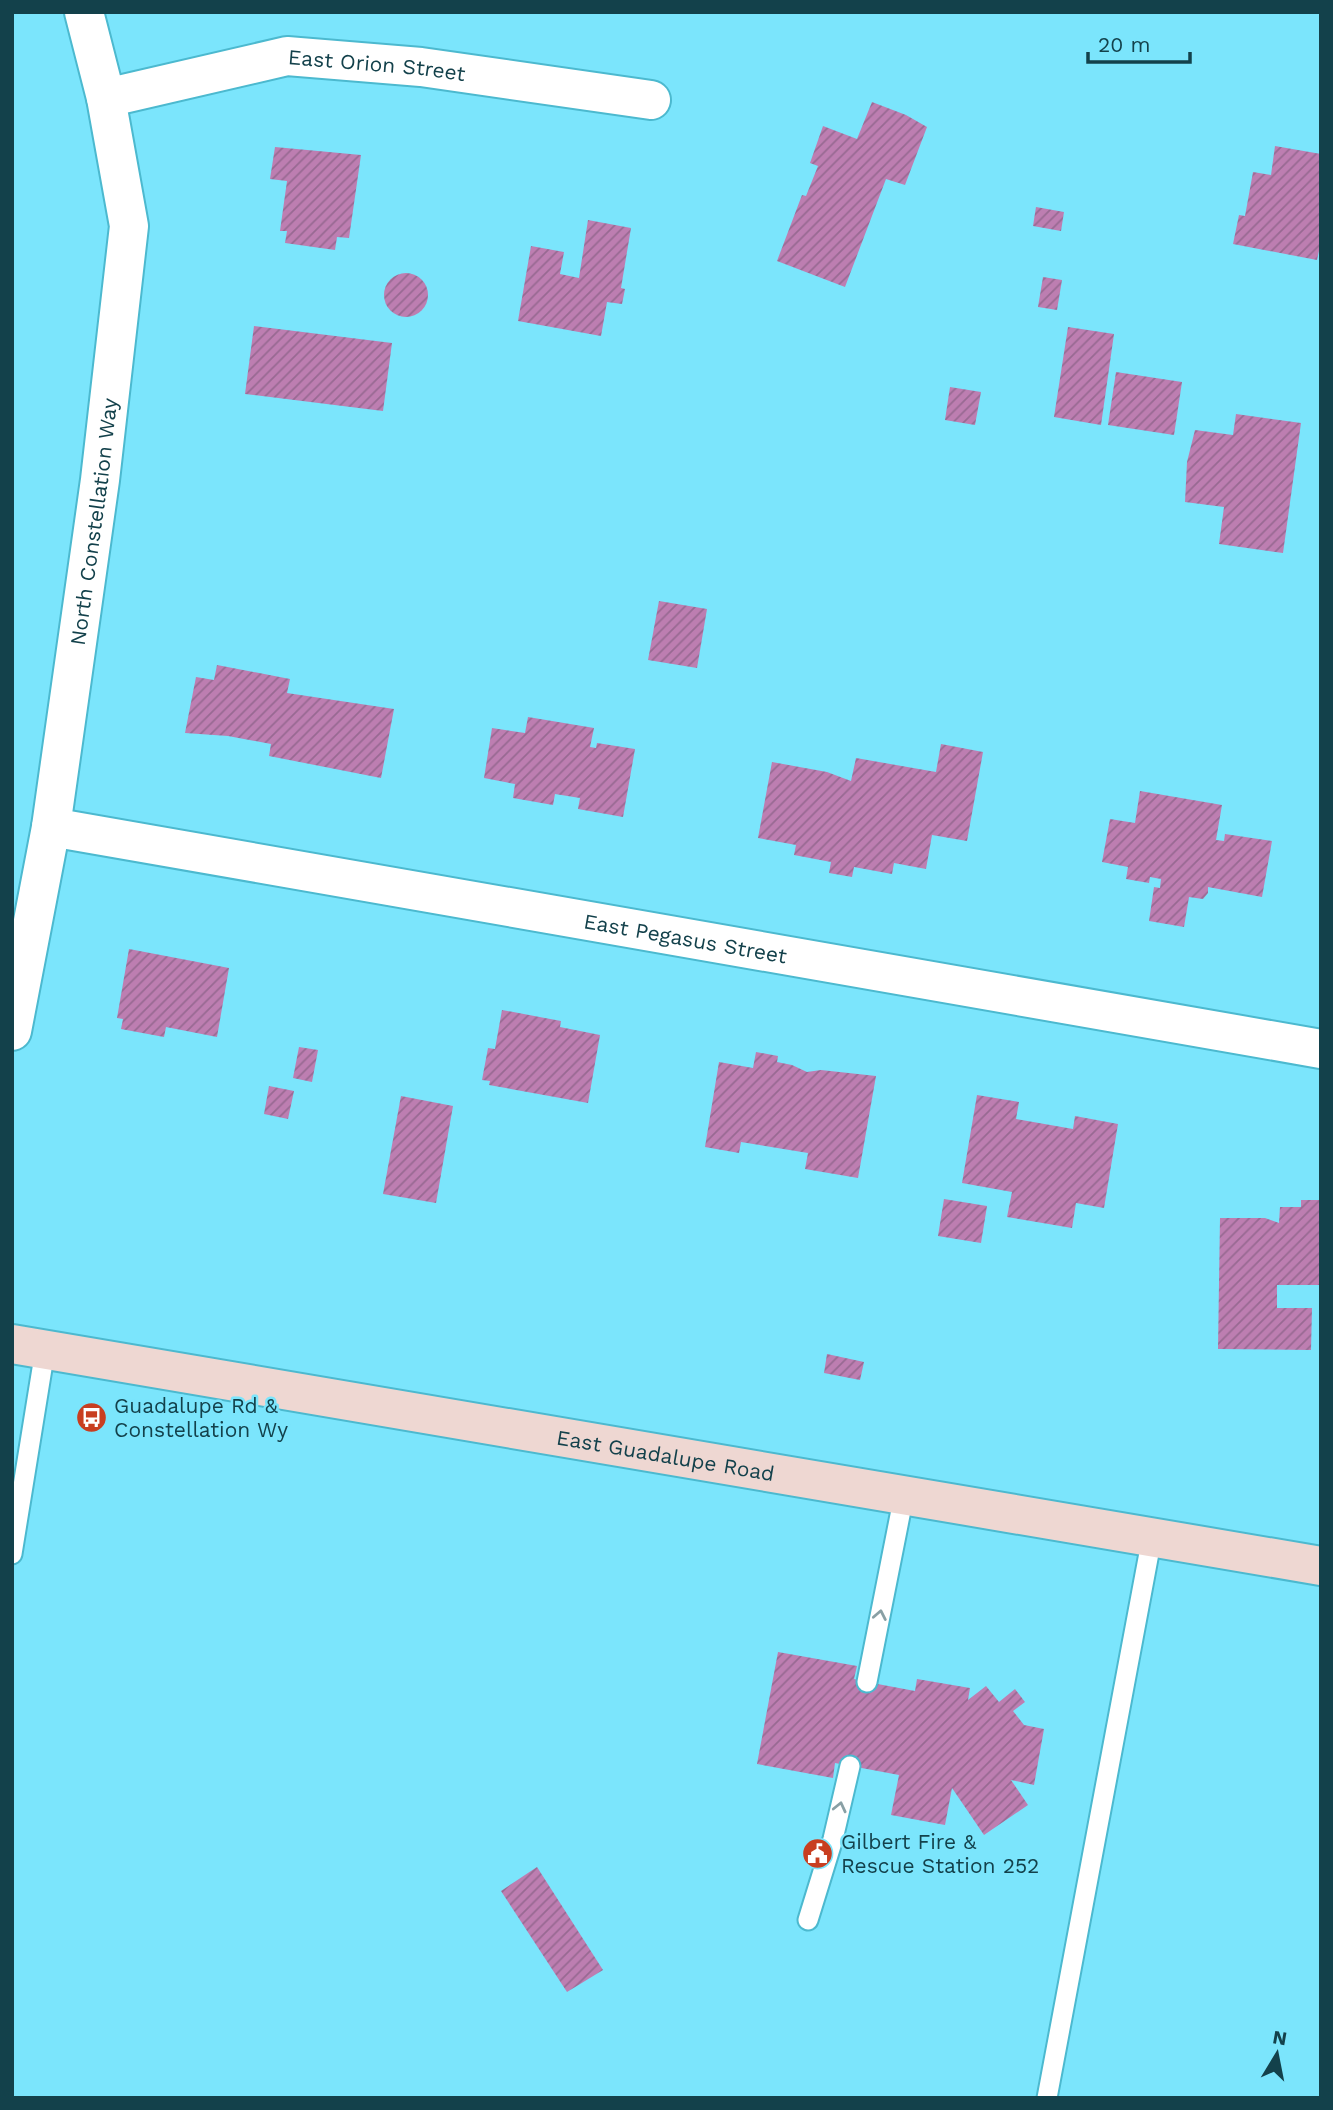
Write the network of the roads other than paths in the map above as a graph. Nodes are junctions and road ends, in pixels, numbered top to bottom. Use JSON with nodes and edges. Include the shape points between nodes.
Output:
{"nodes":[{"id":1,"x":84,"y":12,"type":"edge"},
{"id":2,"x":106,"y":99,"type":"junction"},
{"id":3,"x":651,"y":100,"type":"dead end"},
{"id":4,"x":51,"y":827,"type":"junction"},
{"id":5,"x":12,"y":1031,"type":"edge"},
{"id":6,"x":1321,"y":1049,"type":"edge"},
{"id":7,"x":28,"y":1347,"type":"edge"},
{"id":8,"x":904,"y":1495,"type":"junction"},
{"id":9,"x":1152,"y":1538,"type":"junction"},
{"id":10,"x":12,"y":1554,"type":"edge"},
{"id":11,"x":1321,"y":1566,"type":"edge"},
{"id":12,"x":867,"y":1682,"type":"dead end"},
{"id":13,"x":850,"y":1766,"type":"dead end"},
{"id":14,"x":808,"y":1920,"type":"dead end"},
{"id":15,"x":1047,"y":2098,"type":"edge"}],
"edges":[{"from":1,"to":2,"type":"street","name":"North Constellation Way"},
{"from":2,"to":3,"type":"street","name":"East Orion Street","via":[[287,56],[421,67]]},
{"from":2,"to":4,"type":"street","name":"North Constellation Way","via":[[129,226],[100,480]]},
{"from":4,"to":5,"type":"street","name":"North Constellation Way"},
{"from":4,"to":6,"type":"street","name":"East Pegasus Street"},
{"from":7,"to":8,"type":"main road","name":"East Guadalupe Road"},
{"from":7,"to":10,"type":"lane"},
{"from":8,"to":9,"type":"main road","name":"East Guadalupe Road"},
{"from":12,"to":8,"type":"lane","one_way":true},
{"from":9,"to":11,"type":"main road","name":"East Guadalupe Road"},
{"from":9,"to":15,"type":"lane"},
{"from":14,"to":13,"type":"lane","one_way":true}]}
